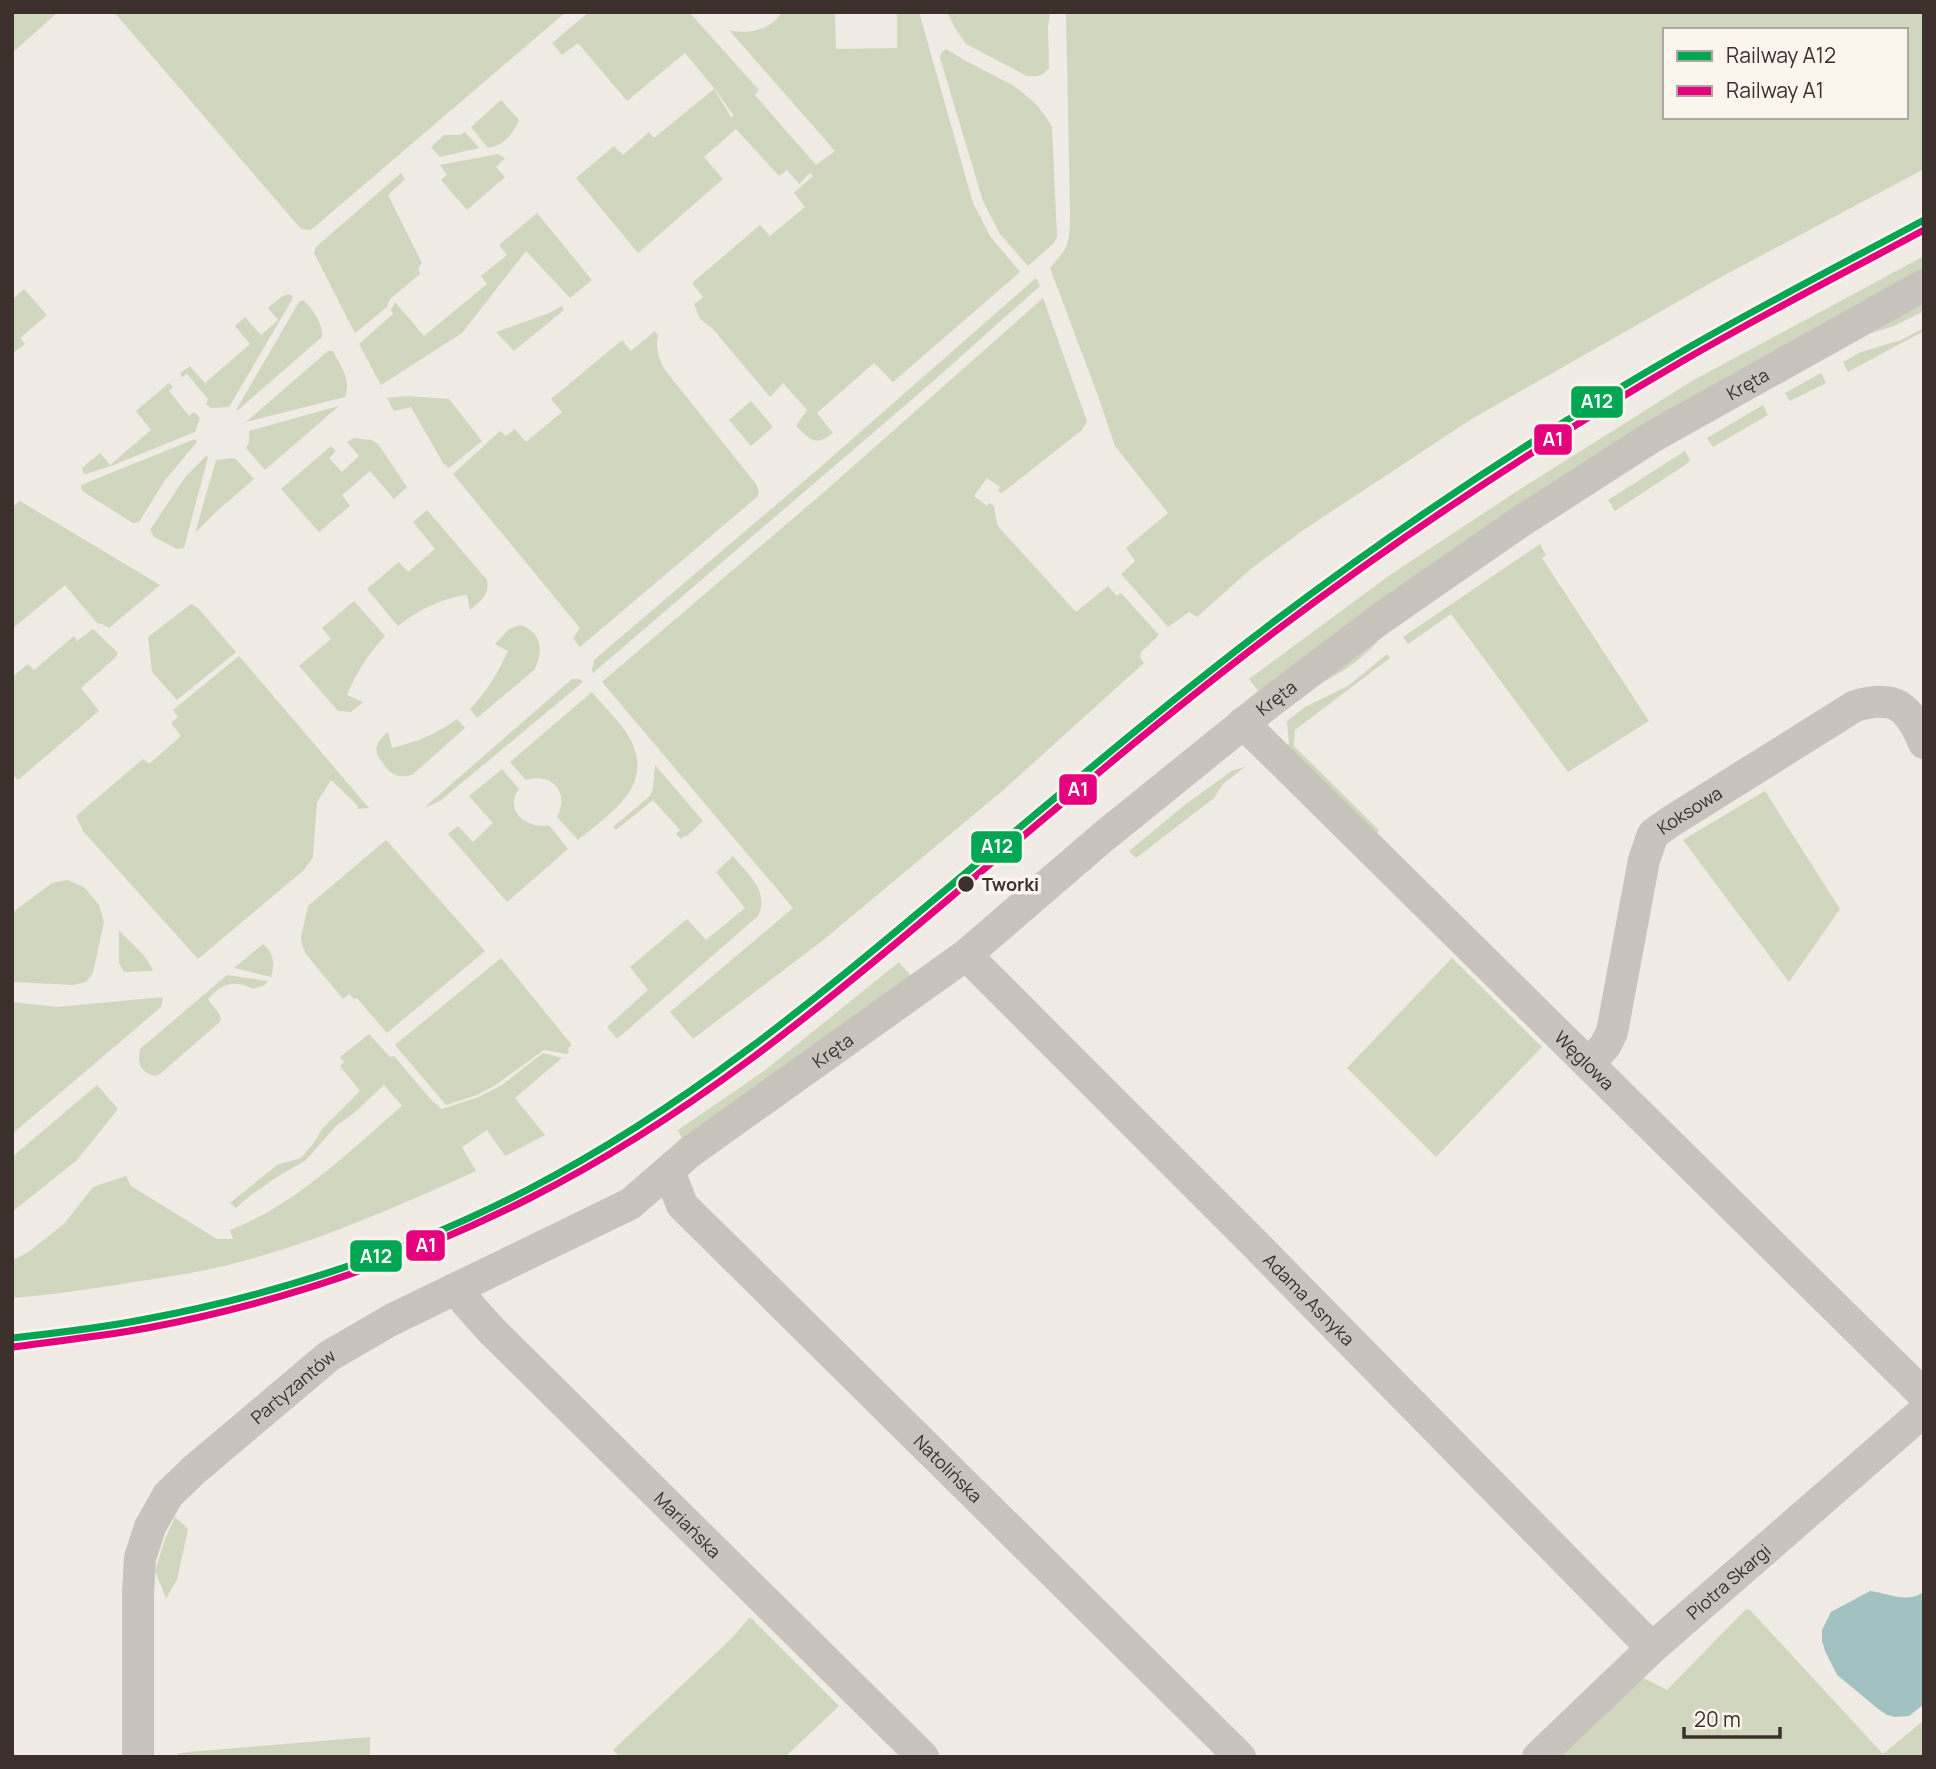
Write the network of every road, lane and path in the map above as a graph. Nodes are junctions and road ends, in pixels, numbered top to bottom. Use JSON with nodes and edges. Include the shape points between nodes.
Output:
{"nodes":[{"id":1,"x":1924,"y":285,"type":"edge"},
{"id":2,"x":1243,"y":723,"type":"junction"},
{"id":3,"x":1924,"y":743,"type":"edge"},
{"id":4,"x":966,"y":954,"type":"junction"},
{"id":5,"x":1589,"y":1063,"type":"junction"},
{"id":6,"x":669,"y":1171,"type":"junction"},
{"id":7,"x":460,"y":1287,"type":"junction"},
{"id":8,"x":1924,"y":1395,"type":"edge"},
{"id":9,"x":1924,"y":1411,"type":"edge"},
{"id":10,"x":1652,"y":1648,"type":"junction"},
{"id":11,"x":138,"y":1757,"type":"edge"},
{"id":12,"x":923,"y":1757,"type":"edge"},
{"id":13,"x":1240,"y":1757,"type":"edge"},
{"id":14,"x":1538,"y":1757,"type":"edge"}],
"edges":[{"from":1,"to":2,"type":"street","name":"Kręta","via":[[1652,438],[1542,508],[1380,619]]},
{"from":2,"to":4,"type":"street","name":"Kręta"},
{"from":2,"to":5,"type":"street","name":"Węglowa"},
{"from":3,"to":5,"type":"street","name":"Koksowa","via":[[1915,721],[1903,708],[1882,701],[1855,706],[1653,834],[1644,860],[1612,1032]]},
{"from":4,"to":6,"type":"street","name":"Kręta"},
{"from":4,"to":10,"type":"street","name":"Adama Asnyka"},
{"from":5,"to":8,"type":"street","name":"Węglowa"},
{"from":6,"to":7,"type":"street","name":"Partyzantów","via":[[623,1208]]},
{"from":6,"to":13,"type":"street","name":"Natolińska","via":[[682,1205]]},
{"from":7,"to":11,"type":"street","name":"Partyzantów","via":[[329,1356],[168,1495],[140,1558]]},
{"from":7,"to":12,"type":"street","name":"Mariańska","via":[[466,1302],[491,1330]]},
{"from":9,"to":10,"type":"street","name":"Piotra Skargi"},
{"from":10,"to":14,"type":"street","name":"Piotra Skargi"}]}
